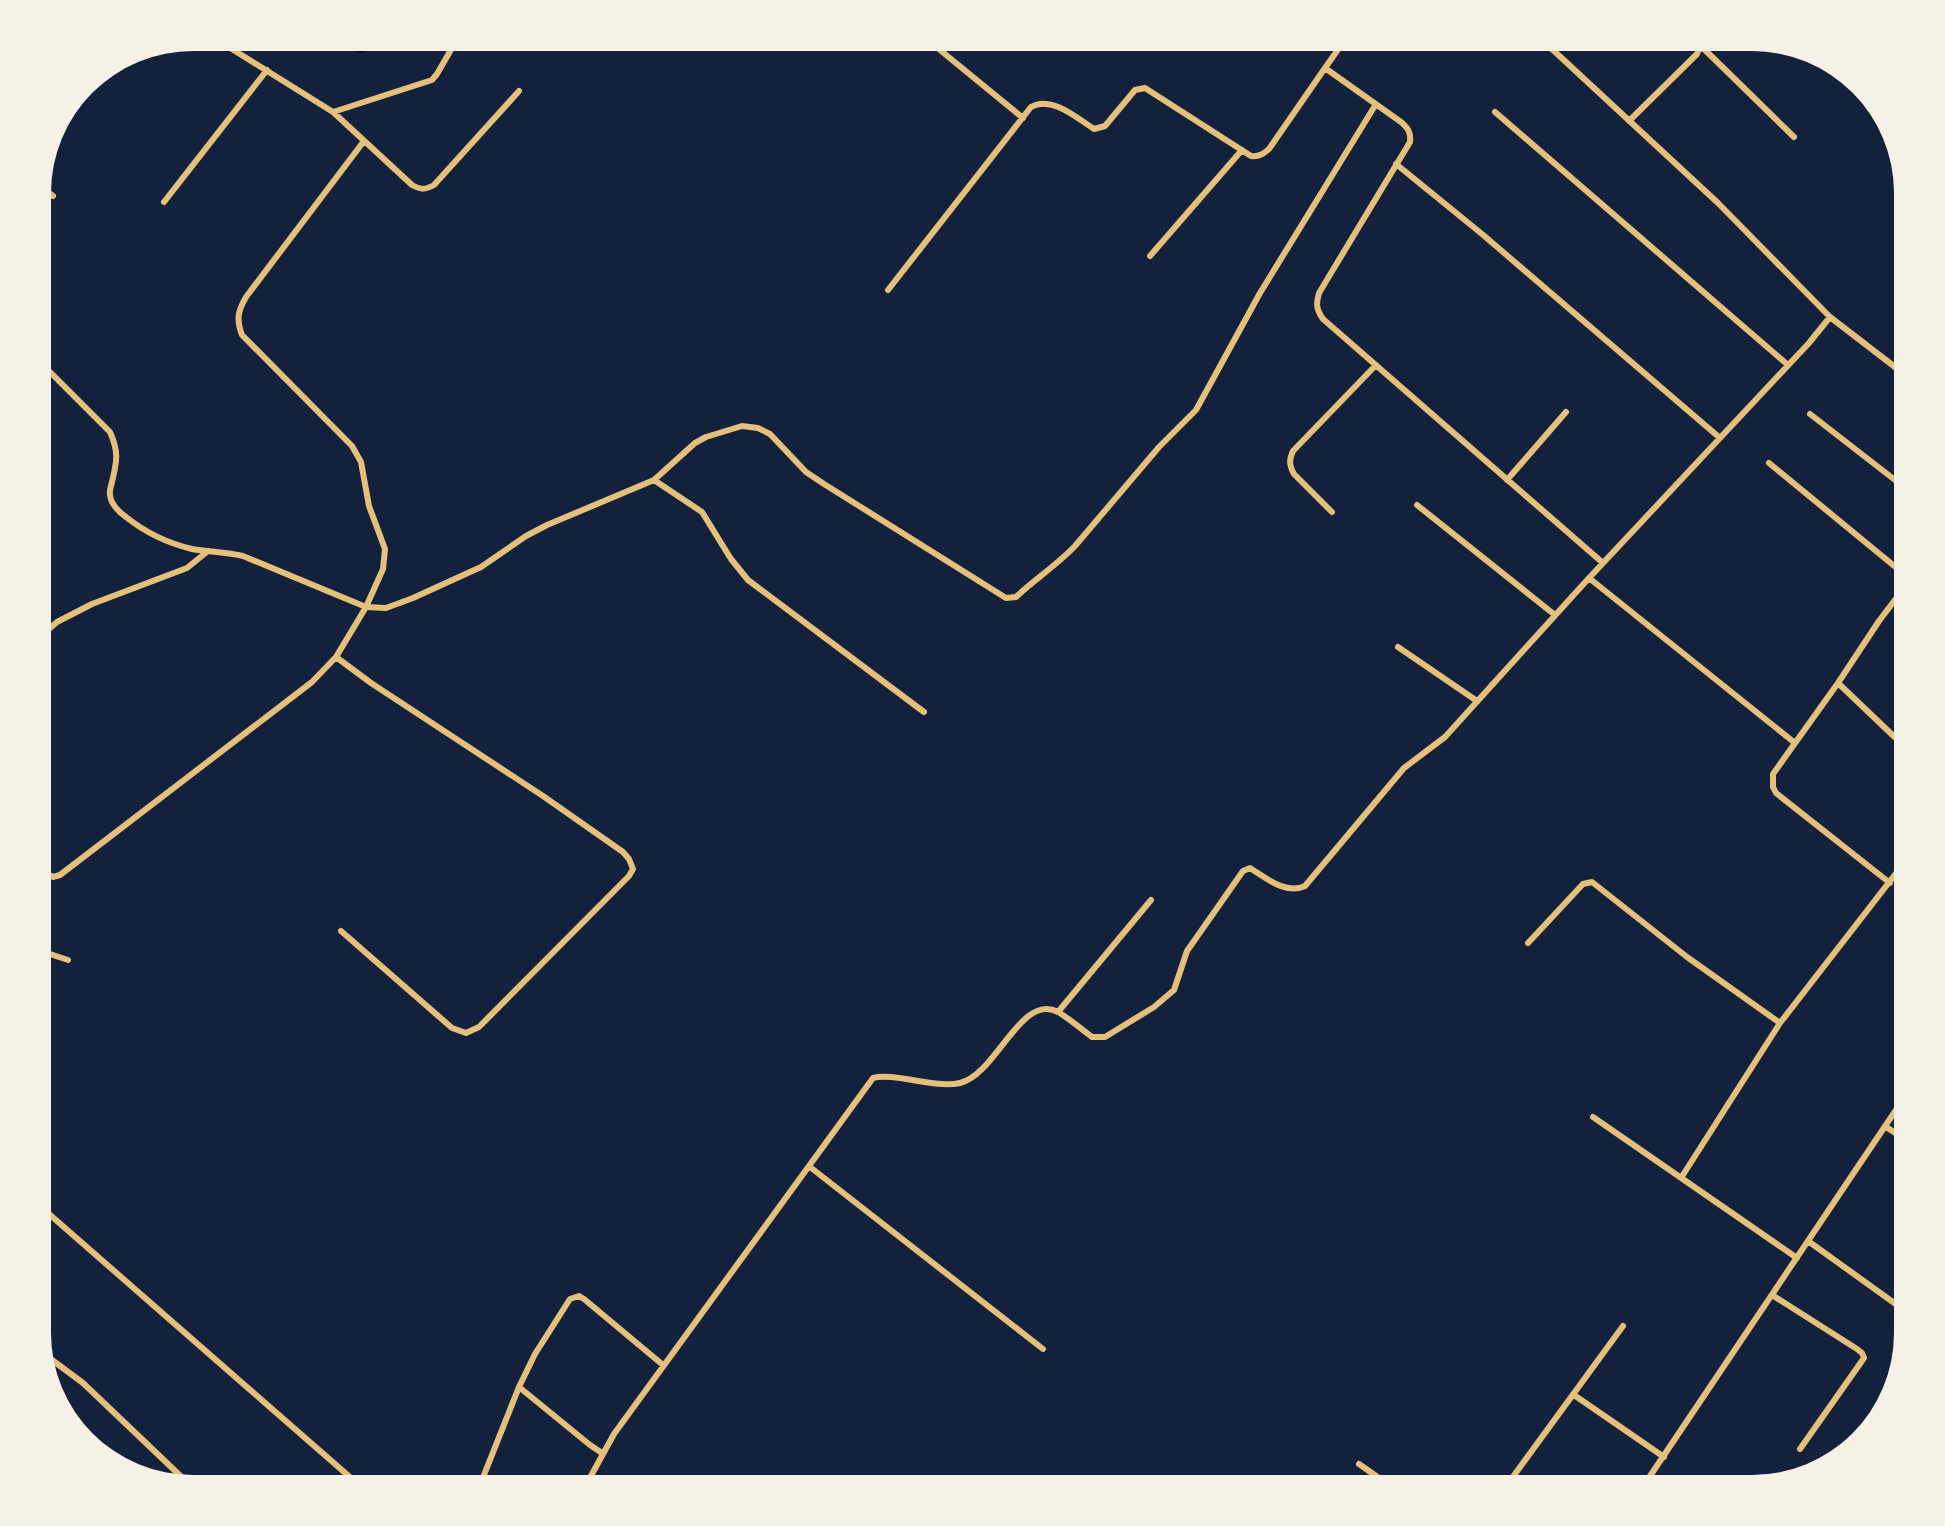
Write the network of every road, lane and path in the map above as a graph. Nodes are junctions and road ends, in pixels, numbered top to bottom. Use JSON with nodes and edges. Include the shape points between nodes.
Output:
{"nodes":[{"id":1,"x":236,"y":51,"type":"edge"},
{"id":2,"x":450,"y":51,"type":"edge"},
{"id":3,"x":942,"y":51,"type":"edge"},
{"id":4,"x":1337,"y":51,"type":"edge"},
{"id":5,"x":1554,"y":51,"type":"edge"},
{"id":6,"x":1698,"y":51,"type":"edge"},
{"id":7,"x":1706,"y":51,"type":"edge"},
{"id":8,"x":1325,"y":68,"type":"junction"},
{"id":9,"x":267,"y":70,"type":"junction"},
{"id":10,"x":519,"y":91,"type":"dead end"},
{"id":11,"x":1376,"y":104,"type":"junction"},
{"id":12,"x":333,"y":112,"type":"junction"},
{"id":13,"x":1496,"y":112,"type":"dead end"},
{"id":14,"x":1023,"y":118,"type":"junction"},
{"id":15,"x":1629,"y":121,"type":"junction"},
{"id":16,"x":1794,"y":137,"type":"dead end"},
{"id":17,"x":364,"y":141,"type":"junction"},
{"id":18,"x":1242,"y":150,"type":"junction"},
{"id":19,"x":1396,"y":164,"type":"junction"},
{"id":20,"x":164,"y":202,"type":"dead end"},
{"id":21,"x":1150,"y":256,"type":"dead end"},
{"id":22,"x":888,"y":290,"type":"dead end"},
{"id":23,"x":1830,"y":317,"type":"junction"},
{"id":24,"x":1376,"y":365,"type":"junction"},
{"id":25,"x":1788,"y":365,"type":"junction"},
{"id":26,"x":1894,"y":366,"type":"edge"},
{"id":27,"x":51,"y":373,"type":"edge"},
{"id":28,"x":1566,"y":412,"type":"dead end"},
{"id":29,"x":1810,"y":414,"type":"dead end"},
{"id":30,"x":1720,"y":438,"type":"junction"},
{"id":31,"x":1769,"y":463,"type":"dead end"},
{"id":32,"x":1894,"y":479,"type":"edge"},
{"id":33,"x":654,"y":480,"type":"junction"},
{"id":34,"x":1507,"y":480,"type":"junction"},
{"id":35,"x":1417,"y":505,"type":"dead end"},
{"id":36,"x":1332,"y":512,"type":"dead end"},
{"id":37,"x":208,"y":551,"type":"junction"},
{"id":38,"x":1603,"y":563,"type":"junction"},
{"id":39,"x":1894,"y":565,"type":"edge"},
{"id":40,"x":1589,"y":578,"type":"junction"},
{"id":41,"x":1894,"y":602,"type":"edge"},
{"id":42,"x":366,"y":607,"type":"junction"},
{"id":43,"x":1555,"y":615,"type":"junction"},
{"id":44,"x":51,"y":627,"type":"edge"},
{"id":45,"x":1398,"y":647,"type":"dead end"},
{"id":46,"x":336,"y":657,"type":"junction"},
{"id":47,"x":1838,"y":683,"type":"junction"},
{"id":48,"x":1477,"y":701,"type":"junction"},
{"id":49,"x":924,"y":712,"type":"dead end"},
{"id":50,"x":1894,"y":736,"type":"edge"},
{"id":51,"x":1795,"y":744,"type":"junction"},
{"id":52,"x":51,"y":876,"type":"edge"},
{"id":53,"x":1894,"y":878,"type":"edge"},
{"id":54,"x":1890,"y":883,"type":"junction"},
{"id":55,"x":1151,"y":900,"type":"dead end"},
{"id":56,"x":341,"y":931,"type":"dead end"},
{"id":57,"x":1528,"y":943,"type":"dead end"},
{"id":58,"x":51,"y":954,"type":"edge"},
{"id":59,"x":68,"y":960,"type":"dead end"},
{"id":60,"x":1058,"y":1012,"type":"junction"},
{"id":61,"x":1780,"y":1023,"type":"junction"},
{"id":62,"x":1894,"y":1113,"type":"edge"},
{"id":63,"x":1593,"y":1118,"type":"dead end"},
{"id":64,"x":1885,"y":1126,"type":"junction"},
{"id":65,"x":1894,"y":1132,"type":"edge"},
{"id":66,"x":810,"y":1167,"type":"junction"},
{"id":67,"x":1681,"y":1178,"type":"junction"},
{"id":68,"x":51,"y":1216,"type":"edge"},
{"id":69,"x":1808,"y":1241,"type":"junction"},
{"id":70,"x":1797,"y":1258,"type":"junction"},
{"id":71,"x":1772,"y":1295,"type":"junction"},
{"id":72,"x":1894,"y":1302,"type":"edge"},
{"id":73,"x":1623,"y":1326,"type":"dead end"},
{"id":74,"x":1043,"y":1349,"type":"dead end"},
{"id":75,"x":54,"y":1362,"type":"edge"},
{"id":76,"x":663,"y":1365,"type":"junction"},
{"id":77,"x":519,"y":1387,"type":"junction"},
{"id":78,"x":1574,"y":1395,"type":"junction"},
{"id":79,"x":1800,"y":1449,"type":"dead end"},
{"id":80,"x":602,"y":1453,"type":"junction"},
{"id":81,"x":1664,"y":1457,"type":"junction"},
{"id":82,"x":1359,"y":1464,"type":"dead end"},
{"id":83,"x":179,"y":1474,"type":"edge"},
{"id":84,"x":348,"y":1475,"type":"edge"},
{"id":85,"x":484,"y":1475,"type":"edge"},
{"id":86,"x":591,"y":1475,"type":"edge"},
{"id":87,"x":1375,"y":1475,"type":"edge"},
{"id":88,"x":1514,"y":1475,"type":"edge"},
{"id":89,"x":1652,"y":1475,"type":"edge"}],
"edges":[{"from":1,"to":9,"type":"street"},
{"from":2,"to":12,"type":"street","via":[[432,80]]},
{"from":3,"to":14,"type":"street"},
{"from":4,"to":8,"type":"street"},
{"from":5,"to":15,"type":"street"},
{"from":6,"to":15,"type":"street"},
{"from":7,"to":16,"type":"street"},
{"from":8,"to":11,"type":"street"},
{"from":8,"to":18,"type":"street","via":[[1263,155],[1256,157]]},
{"from":9,"to":12,"type":"street"},
{"from":9,"to":20,"type":"street"},
{"from":10,"to":17,"type":"street","via":[[426,190],[412,185]]},
{"from":11,"to":19,"type":"street","via":[[1407,127],[1411,135]]},
{"from":11,"to":33,"type":"street","via":[[1260,293],[1196,410],[1159,447],[1075,546],[1016,597],[1006,598],[824,484],[806,472],[770,434],[758,428],[742,426],[706,437]]},
{"from":12,"to":17,"type":"street"},
{"from":13,"to":25,"type":"street"},
{"from":14,"to":18,"type":"street","via":[[1031,107],[1044,102],[1100,129],[1135,90],[1145,88]]},
{"from":14,"to":22,"type":"street"},
{"from":15,"to":23,"type":"street","via":[[1718,203]]},
{"from":17,"to":42,"type":"street","via":[[246,297],[238,312],[238,324],[242,335],[352,446],[361,462],[369,506],[385,549],[383,569]]},
{"from":18,"to":21,"type":"street"},
{"from":19,"to":24,"type":"street","via":[[1316,304],[1323,319]]},
{"from":19,"to":30,"type":"street"},
{"from":23,"to":25,"type":"street"},
{"from":23,"to":26,"type":"street"},
{"from":24,"to":34,"type":"street"},
{"from":24,"to":36,"type":"street","via":[[1293,451],[1290,459],[1294,474]]},
{"from":25,"to":30,"type":"street"},
{"from":27,"to":37,"type":"street","via":[[110,432],[117,459],[111,502],[140,528],[162,540]]},
{"from":28,"to":34,"type":"street"},
{"from":29,"to":32,"type":"street"},
{"from":30,"to":38,"type":"street"},
{"from":31,"to":39,"type":"street"},
{"from":33,"to":42,"type":"street","via":[[547,525],[481,567],[413,598],[386,608]]},
{"from":33,"to":49,"type":"street","via":[[702,512],[731,559],[755,585]]},
{"from":34,"to":38,"type":"street"},
{"from":35,"to":43,"type":"street"},
{"from":37,"to":42,"type":"street","via":[[243,556]]},
{"from":37,"to":44,"type":"street","via":[[187,568],[92,604]]},
{"from":38,"to":40,"type":"street"},
{"from":40,"to":43,"type":"street"},
{"from":40,"to":51,"type":"street"},
{"from":41,"to":47,"type":"street"},
{"from":42,"to":46,"type":"street"},
{"from":43,"to":48,"type":"street"},
{"from":45,"to":48,"type":"street"},
{"from":46,"to":52,"type":"street","via":[[312,682],[60,875]]},
{"from":46,"to":56,"type":"street","via":[[623,852],[633,869],[479,1027],[466,1033],[452,1028]]},
{"from":47,"to":50,"type":"street"},
{"from":47,"to":51,"type":"street"},
{"from":48,"to":60,"type":"street","via":[[1445,736],[1404,768],[1305,886],[1292,890],[1250,868],[1243,871],[1187,951],[1179,981],[1168,997],[1096,1039]]},
{"from":51,"to":54,"type":"street","via":[[1773,774],[1776,793]]},
{"from":53,"to":54,"type":"street"},
{"from":54,"to":61,"type":"street"},
{"from":55,"to":60,"type":"street"},
{"from":57,"to":61,"type":"street","via":[[1583,884],[1592,882]]},
{"from":58,"to":59,"type":"street"},
{"from":60,"to":66,"type":"street","via":[[1043,1010],[1028,1016],[986,1067],[962,1082],[873,1078]]},
{"from":61,"to":67,"type":"street"},
{"from":62,"to":64,"type":"street"},
{"from":63,"to":67,"type":"street"},
{"from":64,"to":65,"type":"street"},
{"from":64,"to":69,"type":"street"},
{"from":66,"to":74,"type":"street"},
{"from":66,"to":76,"type":"street"},
{"from":67,"to":70,"type":"street"},
{"from":68,"to":84,"type":"street"},
{"from":69,"to":70,"type":"street"},
{"from":69,"to":72,"type":"street"},
{"from":70,"to":71,"type":"street"},
{"from":71,"to":79,"type":"street","via":[[1857,1349],[1864,1358]]},
{"from":71,"to":81,"type":"street"},
{"from":73,"to":78,"type":"street"},
{"from":75,"to":83,"type":"street","via":[[83,1383]]},
{"from":76,"to":77,"type":"street","via":[[584,1299],[574,1296],[545,1335]]},
{"from":76,"to":80,"type":"street"},
{"from":77,"to":80,"type":"street"},
{"from":77,"to":85,"type":"street"},
{"from":78,"to":81,"type":"street"},
{"from":78,"to":88,"type":"street"},
{"from":80,"to":86,"type":"street"},
{"from":81,"to":89,"type":"street"},
{"from":82,"to":87,"type":"street"}]}
